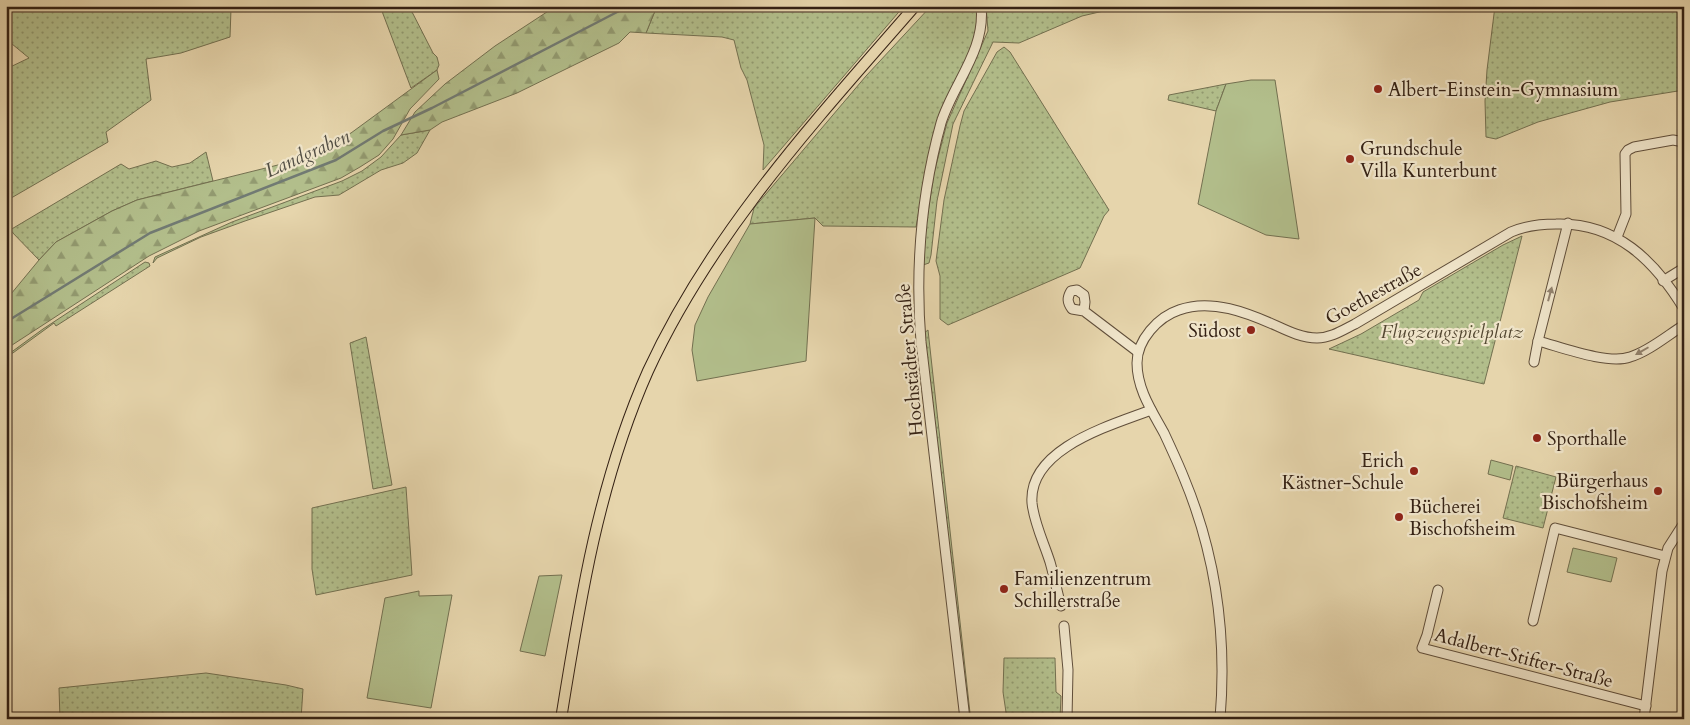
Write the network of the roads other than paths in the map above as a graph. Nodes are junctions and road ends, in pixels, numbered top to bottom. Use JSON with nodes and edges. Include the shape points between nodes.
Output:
{"nodes":[{"id":1,"x":915,"y":6,"type":"edge"},
{"id":2,"x":980,"y":6,"type":"edge"},
{"id":3,"x":1684,"y":142,"type":"edge"},
{"id":4,"x":1568,"y":223,"type":"junction"},
{"id":5,"x":1617,"y":237,"type":"junction"},
{"id":6,"x":1684,"y":268,"type":"edge"},
{"id":7,"x":1663,"y":281,"type":"junction"},
{"id":8,"x":1684,"y":309,"type":"edge"},
{"id":9,"x":1084,"y":311,"type":"dead end"},
{"id":10,"x":1684,"y":325,"type":"edge"},
{"id":11,"x":1538,"y":341,"type":"junction"},
{"id":12,"x":1138,"y":352,"type":"junction"},
{"id":13,"x":1534,"y":362,"type":"dead end"},
{"id":14,"x":1151,"y":410,"type":"junction"},
{"id":15,"x":1684,"y":523,"type":"edge"},
{"id":16,"x":1665,"y":556,"type":"junction"},
{"id":17,"x":1438,"y":590,"type":"dead end"},
{"id":18,"x":1061,"y":606,"type":"dead end"},
{"id":19,"x":1533,"y":621,"type":"dead end"},
{"id":20,"x":1064,"y":626,"type":"dead end"},
{"id":21,"x":1646,"y":706,"type":"junction"},
{"id":22,"x":561,"y":719,"type":"edge"},
{"id":23,"x":965,"y":719,"type":"edge"},
{"id":24,"x":1067,"y":719,"type":"edge"},
{"id":25,"x":1220,"y":719,"type":"edge"},
{"id":26,"x":1644,"y":719,"type":"edge"}],
"edges":[{"from":1,"to":22,"type":"main road","via":[[753,198],[725,236],[649,371],[623,437],[602,506],[579,608]]},
{"from":2,"to":23,"type":"street","name":"Hochstädter Straße","via":[[979,36],[937,139],[924,201],[918,279],[921,342]]},
{"from":3,"to":5,"type":"street","via":[[1673,140],[1642,146],[1625,154],[1626,214]]},
{"from":4,"to":5,"type":"street","name":"Goethestraße","via":[[1591,226]]},
{"from":11,"to":4,"type":"street","one_way":true},
{"from":4,"to":12,"type":"street","name":"Goethestraße","via":[[1536,225],[1511,232],[1332,335],[1304,337],[1226,308],[1198,306],[1180,309],[1166,316],[1150,331]]},
{"from":5,"to":7,"type":"street","name":"Goethestraße","via":[[1642,256]]},
{"from":6,"to":7,"type":"street"},
{"from":7,"to":8,"type":"street","name":"Goethestraße"},
{"from":9,"to":12,"type":"street"},
{"from":10,"to":11,"type":"street","one_way":true,"via":[[1638,354],[1614,360]]},
{"from":11,"to":13,"type":"street"},
{"from":12,"to":14,"type":"street","via":[[1140,384]]},
{"from":14,"to":18,"type":"street","via":[[1095,431],[1070,445],[1053,458],[1035,483],[1033,511]]},
{"from":14,"to":25,"type":"street","via":[[1185,479],[1210,554],[1217,591],[1222,659]]},
{"from":15,"to":16,"type":"street"},
{"from":16,"to":19,"type":"street","via":[[1555,528]]},
{"from":16,"to":21,"type":"street"},
{"from":17,"to":21,"type":"street","name":"Adalbert-Stifter-Straße","via":[[1422,648]]},
{"from":20,"to":24,"type":"street","via":[[1068,670]]},
{"from":21,"to":26,"type":"street"}]}
